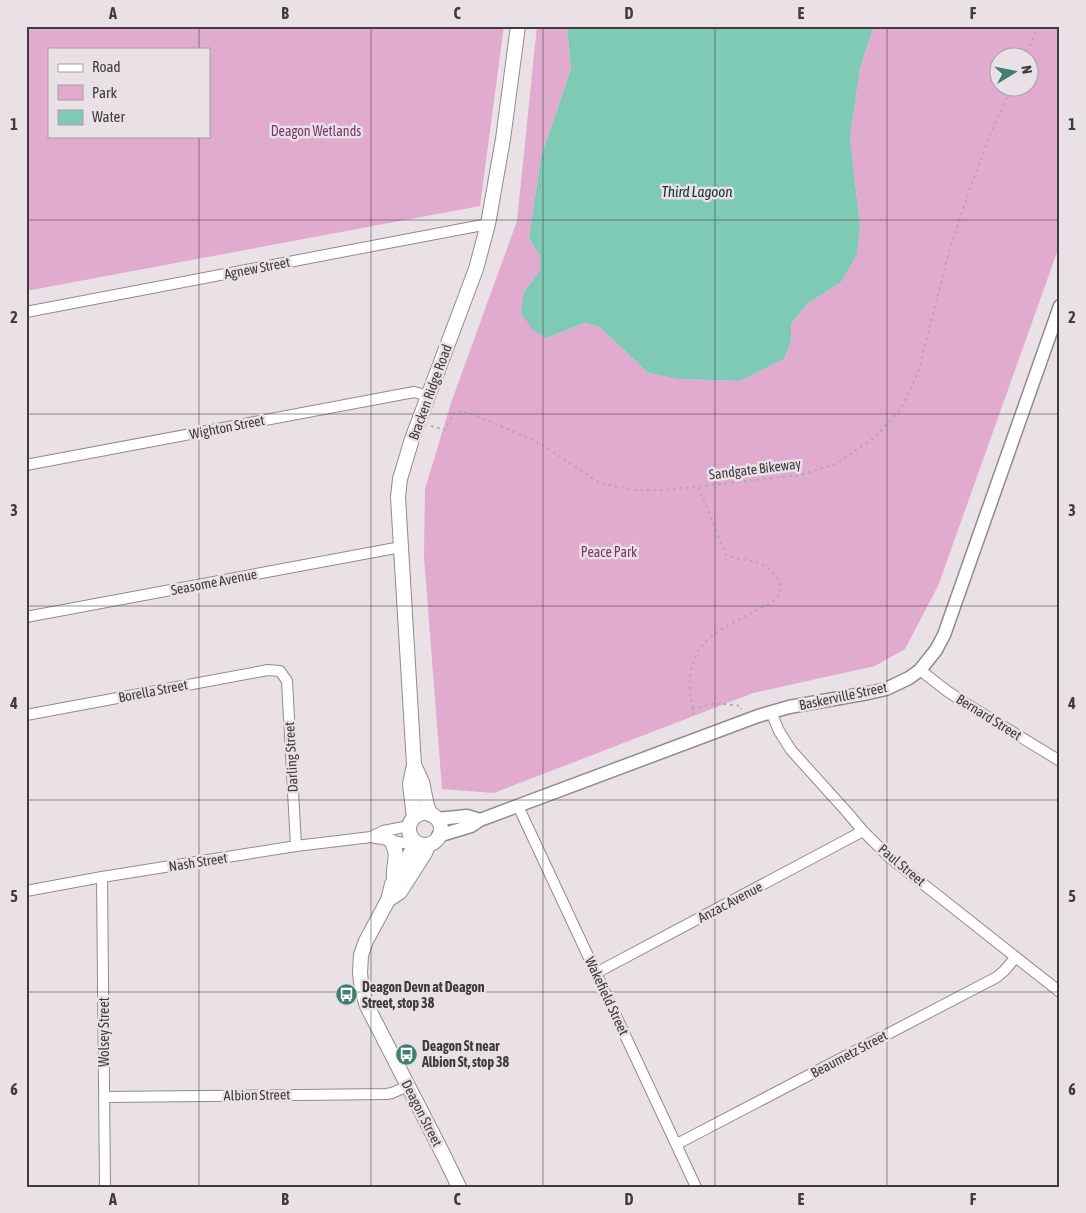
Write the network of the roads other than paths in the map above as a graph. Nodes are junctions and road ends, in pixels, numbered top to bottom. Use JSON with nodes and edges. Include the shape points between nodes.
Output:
{"nodes":[{"id":1,"x":518,"y":26,"type":"edge"},
{"id":2,"x":488,"y":224,"type":"junction"},
{"id":3,"x":1060,"y":306,"type":"edge"},
{"id":4,"x":26,"y":312,"type":"edge"},
{"id":5,"x":428,"y":396,"type":"junction"},
{"id":6,"x":26,"y":465,"type":"edge"},
{"id":7,"x":401,"y":547,"type":"junction"},
{"id":8,"x":26,"y":617,"type":"edge"},
{"id":9,"x":920,"y":670,"type":"junction"},
{"id":10,"x":280,"y":671,"type":"joint"},
{"id":11,"x":771,"y":712,"type":"junction"},
{"id":12,"x":26,"y":715,"type":"edge"},
{"id":13,"x":1060,"y":761,"type":"edge"},
{"id":14,"x":414,"y":765,"type":"junction"},
{"id":15,"x":518,"y":806,"type":"junction"},
{"id":16,"x":434,"y":817,"type":"junction"},
{"id":17,"x":480,"y":820,"type":"junction"},
{"id":18,"x":412,"y":822,"type":"junction"},
{"id":19,"x":863,"y":832,"type":"junction"},
{"id":20,"x":371,"y":837,"type":"junction"},
{"id":21,"x":391,"y":841,"type":"junction"},
{"id":22,"x":424,"y":841,"type":"junction"},
{"id":23,"x":296,"y":846,"type":"junction"},
{"id":24,"x":102,"y":877,"type":"junction"},
{"id":25,"x":394,"y":880,"type":"junction"},
{"id":26,"x":26,"y":891,"type":"edge"},
{"id":27,"x":388,"y":900,"type":"junction"},
{"id":28,"x":1016,"y":957,"type":"junction"},
{"id":29,"x":596,"y":973,"type":"junction"},
{"id":30,"x":1060,"y":992,"type":"edge"},
{"id":31,"x":408,"y":1086,"type":"junction"},
{"id":32,"x":104,"y":1097,"type":"junction"},
{"id":33,"x":677,"y":1144,"type":"junction"},
{"id":34,"x":105,"y":1187,"type":"edge"},
{"id":35,"x":459,"y":1187,"type":"edge"},
{"id":36,"x":696,"y":1187,"type":"edge"}],
"edges":[{"from":1,"to":2,"type":"main road","name":"Bracken Ridge Road"},
{"from":2,"to":4,"type":"street","name":"Agnew Street"},
{"from":2,"to":5,"type":"main road","name":"Bracken Ridge Road","via":[[476,269]]},
{"from":3,"to":9,"type":"street","name":"Baskerville Street","via":[[944,635]]},
{"from":5,"to":6,"type":"street","name":"Wighton Street","via":[[414,392]]},
{"from":5,"to":7,"type":"main road","name":"Bracken Ridge Road","via":[[400,480]]},
{"from":7,"to":8,"type":"street","name":"Seasome Avenue"},
{"from":7,"to":14,"type":"main road","name":"Bracken Ridge Road"},
{"from":9,"to":11,"type":"street","name":"Baskerville Street","via":[[886,688]]},
{"from":9,"to":13,"type":"street","name":"Bernard Street","via":[[962,701]]},
{"from":10,"to":12,"type":"street","name":"Borella Street","via":[[268,670]]},
{"from":10,"to":23,"type":"street","name":"Darling Street","via":[[288,681]]},
{"from":11,"to":15,"type":"street","name":"Baskerville Street"},
{"from":11,"to":19,"type":"street","name":"Paul Street","via":[[778,731],[791,750]]},
{"from":14,"to":16,"type":"main road","name":"Bracken Ridge Road"},
{"from":14,"to":18,"type":"main road","name":"Bracken Ridge Road","via":[[410,784]]},
{"from":15,"to":17,"type":"street","name":"Baskerville Street"},
{"from":15,"to":29,"type":"street","name":"Wakefield Street"},
{"from":16,"to":17,"type":"street","name":"Baskerville Street","via":[[467,816]]},
{"from":16,"to":18,"type":"main road","via":[[422,814]]},
{"from":16,"to":22,"type":"main road","via":[[440,828]]},
{"from":17,"to":22,"type":"street","name":"Baskerville Street"},
{"from":18,"to":20,"type":"street","name":"Nash Street"},
{"from":18,"to":22,"type":"main road","via":[[410,834]]},
{"from":19,"to":28,"type":"street","name":"Paul Street","via":[[889,857]]},
{"from":19,"to":29,"type":"street","name":"Anzac Avenue"},
{"from":20,"to":21,"type":"street","name":"Nash Street"},
{"from":20,"to":23,"type":"street","name":"Nash Street"},
{"from":21,"to":22,"type":"street","name":"Nash Street"},
{"from":21,"to":25,"type":"main road","via":[[396,850]]},
{"from":22,"to":25,"type":"main road","name":"Deagon Street"},
{"from":22,"to":27,"type":"main road","name":"Deagon Street","via":[[425,853],[400,892]]},
{"from":23,"to":24,"type":"street","name":"Nash Street"},
{"from":24,"to":26,"type":"street","name":"Nash Street"},
{"from":24,"to":32,"type":"street","name":"Wolsey Street"},
{"from":25,"to":27,"type":"main road","name":"Deagon Street"},
{"from":27,"to":31,"type":"main road","name":"Deagon Street","via":[[366,941],[360,972],[367,1006]]},
{"from":28,"to":30,"type":"street","name":"Paul Street"},
{"from":28,"to":33,"type":"street","name":"Beaumetz Street","via":[[997,977]]},
{"from":29,"to":33,"type":"street","name":"Wakefield Street"},
{"from":31,"to":32,"type":"street","name":"Albion Street","via":[[387,1094]]},
{"from":31,"to":35,"type":"main road","name":"Deagon Street"},
{"from":32,"to":34,"type":"street","name":"Wolsey Street"},
{"from":33,"to":36,"type":"street","name":"Wakefield Street"}]}
